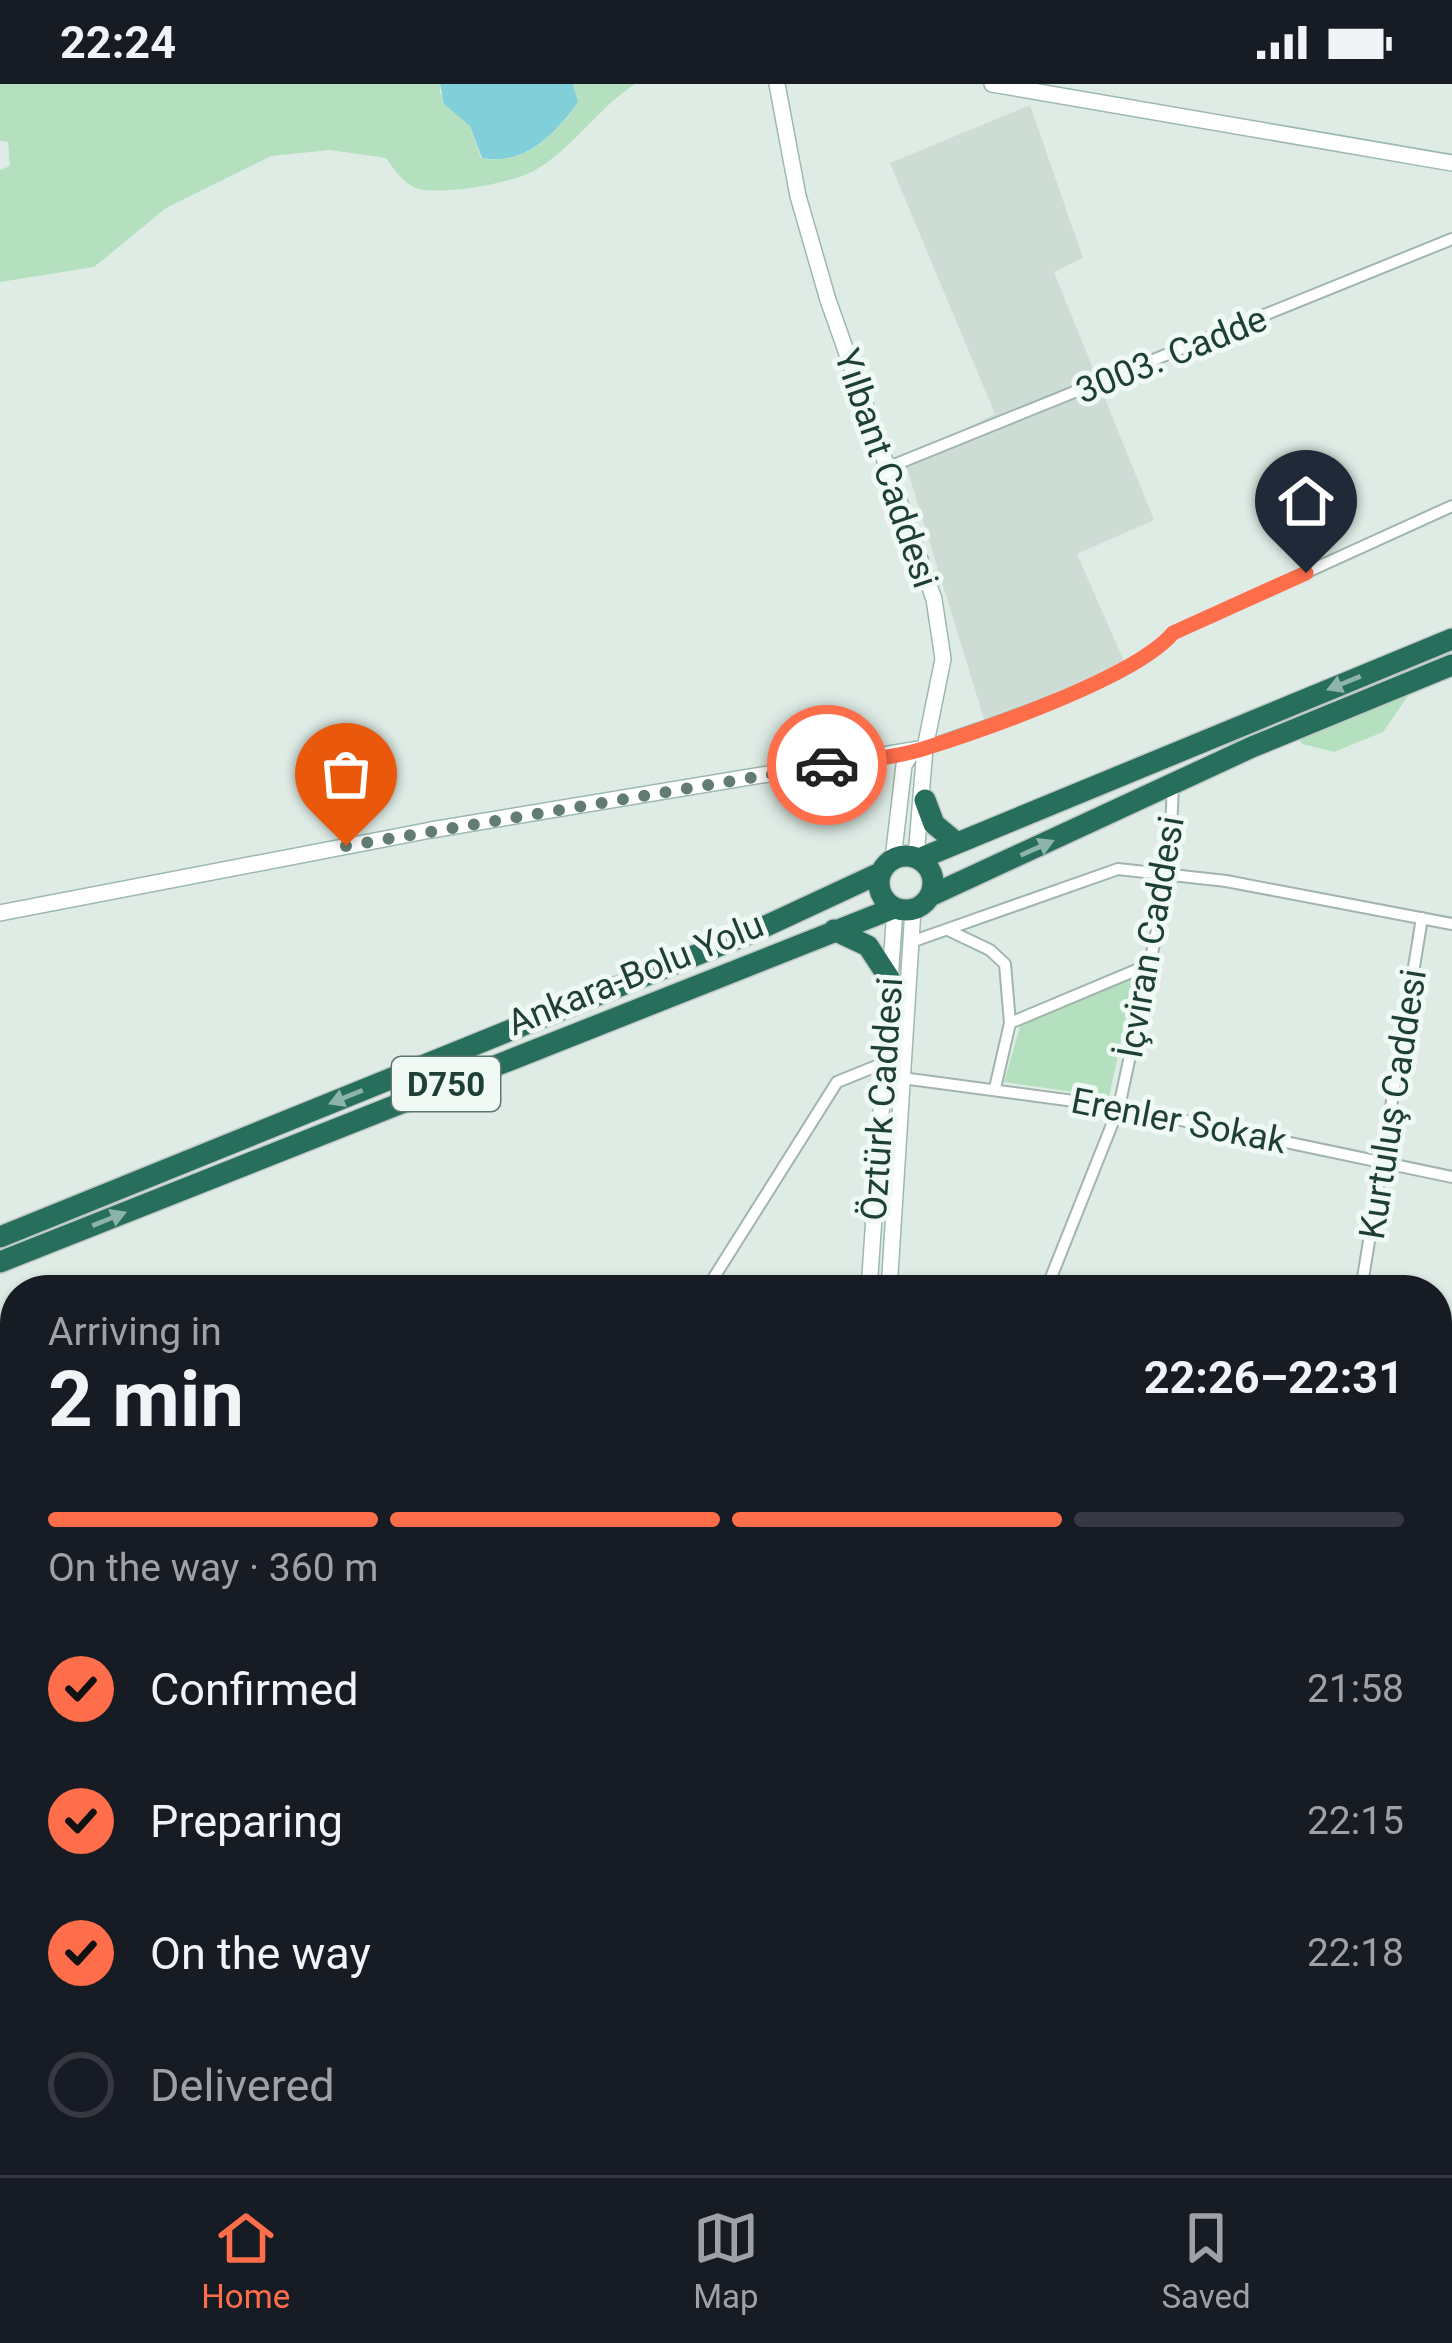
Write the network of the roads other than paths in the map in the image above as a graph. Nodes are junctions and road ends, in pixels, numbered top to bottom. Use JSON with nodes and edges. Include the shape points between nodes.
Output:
{"nodes":[{"id":1,"x":777,"y":84,"type":"edge"},
{"id":2,"x":992,"y":84,"type":"edge"},
{"id":3,"x":1452,"y":163,"type":"edge"},
{"id":4,"x":1452,"y":239,"type":"edge"},
{"id":5,"x":889,"y":467,"type":"junction"},
{"id":6,"x":1452,"y":506,"type":"edge"},
{"id":7,"x":1452,"y":639,"type":"edge"},
{"id":8,"x":1452,"y":665,"type":"edge"},
{"id":9,"x":919,"y":750,"type":"junction"},
{"id":10,"x":1173,"y":785,"type":"junction"},
{"id":11,"x":925,"y":800,"type":"junction"},
{"id":12,"x":957,"y":843,"type":"junction"},
{"id":13,"x":918,"y":858,"type":"junction"},
{"id":14,"x":886,"y":866,"type":"junction"},
{"id":15,"x":1169,"y":874,"type":"junction"},
{"id":16,"x":908,"y":905,"type":"junction"},
{"id":17,"x":0,"y":913,"type":"edge"},
{"id":18,"x":1422,"y":918,"type":"junction"},
{"id":19,"x":1452,"y":924,"type":"edge"},
{"id":20,"x":834,"y":930,"type":"junction"},
{"id":21,"x":950,"y":932,"type":"junction"},
{"id":22,"x":911,"y":942,"type":"junction"},
{"id":23,"x":1153,"y":963,"type":"junction"},
{"id":24,"x":889,"y":978,"type":"junction"},
{"id":25,"x":1010,"y":1023,"type":"junction"},
{"id":26,"x":884,"y":1063,"type":"junction"},
{"id":27,"x":902,"y":1078,"type":"junction"},
{"id":28,"x":995,"y":1088,"type":"junction"},
{"id":29,"x":1119,"y":1107,"type":"junction"},
{"id":30,"x":1386,"y":1159,"type":"junction"},
{"id":31,"x":1452,"y":1177,"type":"edge"},
{"id":32,"x":0,"y":1237,"type":"edge"},
{"id":33,"x":0,"y":1262,"type":"edge"},
{"id":34,"x":719,"y":1275,"type":"edge"},
{"id":35,"x":870,"y":1275,"type":"edge"},
{"id":36,"x":890,"y":1275,"type":"edge"},
{"id":37,"x":1052,"y":1275,"type":"edge"},
{"id":38,"x":1364,"y":1275,"type":"edge"}],
"edges":[{"from":1,"to":5,"type":"street","name":"Yılbant Caddesi","via":[[816,259]]},
{"from":2,"to":3,"type":"street"},
{"from":4,"to":5,"type":"street","name":"3003. Cadde"},
{"from":5,"to":9,"type":"street","name":"Yılbant Caddesi","via":[[934,599],[943,659]]},
{"from":6,"to":9,"type":"street","via":[[1173,633],[1158,651],[1109,675]]},
{"from":7,"to":12,"type":"highway","one_way":true},
{"from":8,"to":10,"type":"highway","name":"Ankara-Bolu Yolu","number":"D750"},
{"from":9,"to":11,"type":"street","name":"Yılbant Caddesi"},
{"from":9,"to":14,"type":"street","name":"Yılbant Caddesi","via":[[904,765]]},
{"from":9,"to":17,"type":"street","via":[[431,830]]},
{"from":10,"to":15,"type":"street","name":"İçviran Caddesi"},
{"from":16,"to":10,"type":"highway","name":"Ankara-Bolu Yolu","number":"D750","one_way":true},
{"from":11,"to":12,"type":"highway","via":[[934,824]]},
{"from":11,"to":13,"type":"street","name":"Yılbant Caddesi"},
{"from":12,"to":13,"type":"highway"},
{"from":13,"to":14,"type":"highway","name":"Ankara-Bolu Yolu"},
{"from":13,"to":16,"type":"highway","via":[[932,875]]},
{"from":14,"to":16,"type":"highway","via":[[880,893]]},
{"from":14,"to":32,"type":"highway","name":"Ankara-Bolu Yolu","number":"D750","one_way":true,"via":[[753,932]]},
{"from":15,"to":18,"type":"street"},
{"from":15,"to":21,"type":"street","via":[[1100,873]]},
{"from":15,"to":23,"type":"street","name":"İçviran Caddesi"},
{"from":16,"to":20,"type":"highway","name":"Ankara-Bolu Yolu","number":"D750"},
{"from":16,"to":22,"type":"street","name":"Öztürk Caddesi"},
{"from":16,"to":24,"type":"street","name":"Öztürk Caddesi"},
{"from":18,"to":19,"type":"street"},
{"from":18,"to":30,"type":"street","name":"Kurtuluş Caddesi"},
{"from":20,"to":24,"type":"highway","via":[[868,946]]},
{"from":33,"to":20,"type":"highway","name":"Ankara-Bolu Yolu","number":"D750","one_way":true},
{"from":21,"to":22,"type":"street"},
{"from":21,"to":25,"type":"street","via":[[1005,964]]},
{"from":22,"to":27,"type":"street","name":"Öztürk Caddesi"},
{"from":23,"to":25,"type":"street"},
{"from":23,"to":29,"type":"street","name":"İçviran Caddesi"},
{"from":24,"to":26,"type":"street","name":"Öztürk Caddesi"},
{"from":25,"to":28,"type":"street"},
{"from":26,"to":34,"type":"street","via":[[837,1082]]},
{"from":26,"to":35,"type":"street","name":"Öztürk Caddesi"},
{"from":27,"to":28,"type":"street","name":"Erenler Sokak"},
{"from":27,"to":36,"type":"street","name":"Öztürk Caddesi"},
{"from":28,"to":29,"type":"street","name":"Erenler Sokak"},
{"from":29,"to":30,"type":"street","name":"Erenler Sokak"},
{"from":29,"to":37,"type":"street","name":"İçviran Caddesi"},
{"from":30,"to":31,"type":"street","name":"Erenler Sokak"},
{"from":30,"to":38,"type":"street","name":"Kurtuluş Caddesi"}]}
